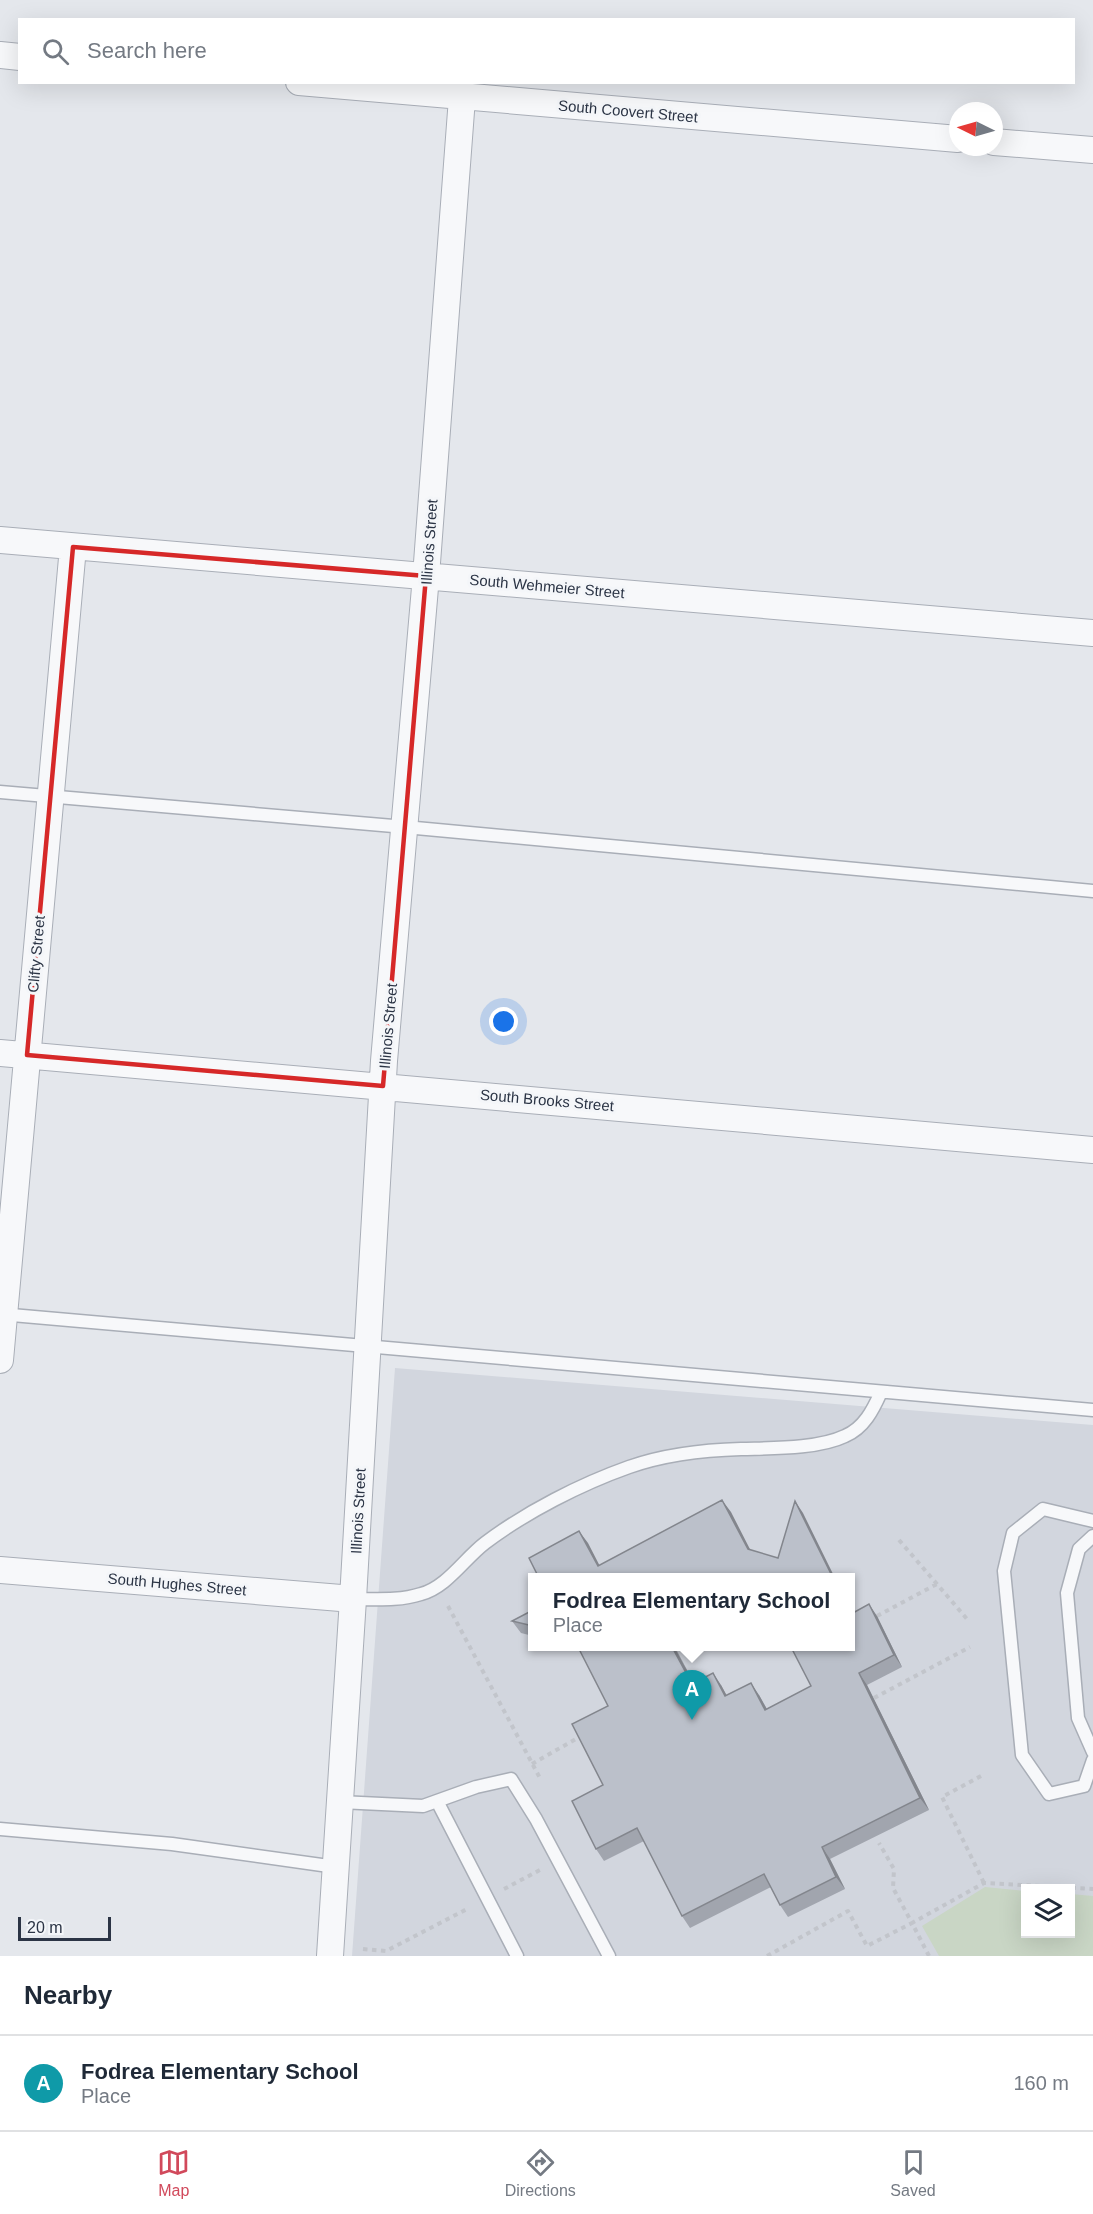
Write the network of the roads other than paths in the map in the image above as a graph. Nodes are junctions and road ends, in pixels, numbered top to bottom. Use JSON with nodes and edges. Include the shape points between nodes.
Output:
{"nodes":[{"id":1,"x":0,"y":55,"type":"edge"},
{"id":2,"x":18,"y":57,"type":"edge"},
{"id":3,"x":319,"y":84,"type":"edge"},
{"id":4,"x":462,"y":98,"type":"junction"},
{"id":5,"x":949,"y":138,"type":"edge"},
{"id":6,"x":1003,"y":143,"type":"edge"},
{"id":7,"x":1093,"y":150,"type":"edge"},
{"id":8,"x":0,"y":540,"type":"edge"},
{"id":9,"x":73,"y":548,"type":"junction"},
{"id":10,"x":426,"y":576,"type":"junction"},
{"id":11,"x":1093,"y":633,"type":"edge"},
{"id":12,"x":0,"y":792,"type":"edge"},
{"id":13,"x":50,"y":796,"type":"junction"},
{"id":14,"x":405,"y":827,"type":"junction"},
{"id":15,"x":1093,"y":891,"type":"edge"},
{"id":16,"x":0,"y":1053,"type":"edge"},
{"id":17,"x":27,"y":1055,"type":"junction"},
{"id":18,"x":383,"y":1086,"type":"junction"},
{"id":19,"x":1093,"y":1150,"type":"edge"},
{"id":20,"x":2,"y":1314,"type":"edge"},
{"id":21,"x":368,"y":1347,"type":"junction"},
{"id":22,"x":0,"y":1360,"type":"edge"},
{"id":23,"x":881,"y":1392,"type":"junction"},
{"id":24,"x":1093,"y":1410,"type":"edge"},
{"id":25,"x":1093,"y":1521,"type":"edge"},
{"id":26,"x":1093,"y":1536,"type":"edge"},
{"id":27,"x":0,"y":1570,"type":"edge"},
{"id":28,"x":353,"y":1599,"type":"junction"},
{"id":29,"x":1093,"y":1752,"type":"edge"},
{"id":30,"x":1093,"y":1760,"type":"edge"},
{"id":31,"x":437,"y":1801,"type":"junction"},
{"id":32,"x":340,"y":1802,"type":"junction"},
{"id":33,"x":0,"y":1829,"type":"edge"},
{"id":34,"x":336,"y":1867,"type":"junction"},
{"id":35,"x":330,"y":1956,"type":"edge"},
{"id":36,"x":518,"y":1956,"type":"edge"},
{"id":37,"x":609,"y":1956,"type":"edge"}],
"edges":[{"from":1,"to":2,"type":"street"},
{"from":3,"to":4,"type":"street","name":"South Coovert Street"},
{"from":4,"to":5,"type":"street","name":"South Coovert Street"},
{"from":4,"to":10,"type":"street","name":"Illinois Street"},
{"from":6,"to":7,"type":"street"},
{"from":8,"to":9,"type":"street","name":"South Wehmeier Street"},
{"from":9,"to":10,"type":"street","name":"South Wehmeier Street"},
{"from":9,"to":13,"type":"street","name":"Clifty Street"},
{"from":10,"to":11,"type":"street","name":"South Wehmeier Street"},
{"from":10,"to":14,"type":"street","name":"Illinois Street"},
{"from":12,"to":13,"type":"lane"},
{"from":13,"to":14,"type":"lane"},
{"from":13,"to":17,"type":"street","name":"Clifty Street"},
{"from":14,"to":15,"type":"lane"},
{"from":14,"to":18,"type":"street","name":"Illinois Street"},
{"from":16,"to":17,"type":"street","name":"South Brooks Street"},
{"from":17,"to":18,"type":"street","name":"South Brooks Street"},
{"from":17,"to":20,"type":"street","name":"Clifty Street"},
{"from":18,"to":19,"type":"street","name":"South Brooks Street"},
{"from":18,"to":21,"type":"street","name":"Illinois Street"},
{"from":20,"to":21,"type":"lane"},
{"from":20,"to":22,"type":"street","name":"Clifty Street"},
{"from":21,"to":23,"type":"lane"},
{"from":21,"to":28,"type":"street","name":"Illinois Street"},
{"from":23,"to":24,"type":"lane"},
{"from":23,"to":28,"type":"lane","via":[[870,1416],[845,1436],[781,1449],[688,1452],[630,1467],[570,1492],[513,1524],[484,1544],[446,1580],[423,1594],[396,1599]]},
{"from":25,"to":30,"type":"lane","via":[[1043,1509],[1013,1533],[1004,1571],[1022,1755],[1049,1794],[1084,1786]]},
{"from":26,"to":29,"type":"lane","via":[[1079,1549],[1067,1593],[1078,1718]]},
{"from":27,"to":28,"type":"street","name":"South Hughes Street"},
{"from":28,"to":32,"type":"street","name":"Illinois Street"},
{"from":31,"to":32,"type":"lane","via":[[423,1806]]},
{"from":31,"to":36,"type":"lane"},
{"from":31,"to":37,"type":"lane","via":[[511,1779]]},
{"from":32,"to":34,"type":"street","name":"Illinois Street"},
{"from":33,"to":34,"type":"lane","via":[[172,1844]]},
{"from":34,"to":35,"type":"street","name":"Illinois Street"}]}
